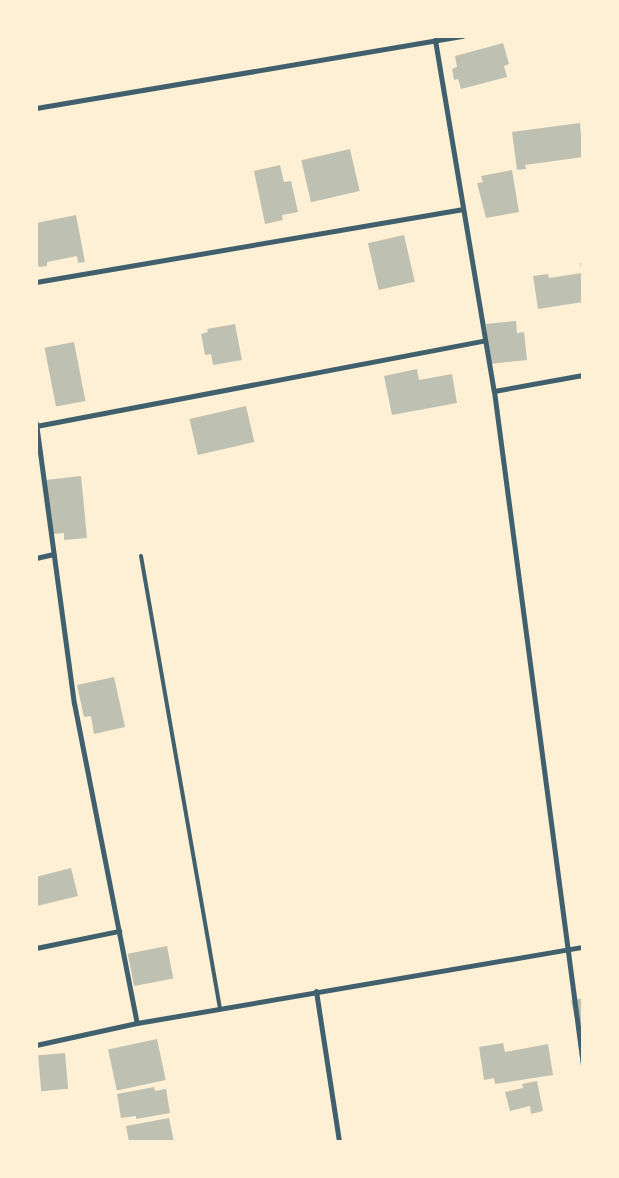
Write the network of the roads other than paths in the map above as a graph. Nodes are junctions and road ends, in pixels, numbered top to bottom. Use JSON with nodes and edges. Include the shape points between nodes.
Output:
{"nodes":[{"id":1,"x":463,"y":36,"type":"edge"},
{"id":2,"x":435,"y":40,"type":"junction"},
{"id":3,"x":36,"y":108,"type":"edge"},
{"id":4,"x":462,"y":209,"type":"junction"},
{"id":5,"x":36,"y":282,"type":"edge"},
{"id":6,"x":485,"y":340,"type":"junction"},
{"id":7,"x":583,"y":375,"type":"edge"},
{"id":8,"x":494,"y":391,"type":"junction"},
{"id":9,"x":36,"y":425,"type":"edge"},
{"id":10,"x":54,"y":554,"type":"junction"},
{"id":11,"x":141,"y":556,"type":"dead end"},
{"id":12,"x":36,"y":558,"type":"edge"},
{"id":13,"x":119,"y":931,"type":"junction"},
{"id":14,"x":583,"y":947,"type":"edge"},
{"id":15,"x":36,"y":948,"type":"edge"},
{"id":16,"x":568,"y":950,"type":"junction"},
{"id":17,"x":316,"y":991,"type":"junction"},
{"id":18,"x":220,"y":1008,"type":"junction"},
{"id":19,"x":137,"y":1023,"type":"junction"},
{"id":20,"x":36,"y":1045,"type":"edge"},
{"id":21,"x":583,"y":1065,"type":"edge"},
{"id":22,"x":339,"y":1142,"type":"edge"}],
"edges":[{"from":1,"to":2,"type":"street"},
{"from":2,"to":3,"type":"street"},
{"from":2,"to":4,"type":"street"},
{"from":4,"to":5,"type":"street"},
{"from":4,"to":6,"type":"street"},
{"from":6,"to":8,"type":"street"},
{"from":6,"to":9,"type":"street"},
{"from":7,"to":8,"type":"street"},
{"from":8,"to":16,"type":"street"},
{"from":9,"to":10,"type":"street"},
{"from":10,"to":12,"type":"street"},
{"from":10,"to":13,"type":"street","via":[[74,703]]},
{"from":11,"to":18,"type":"lane"},
{"from":13,"to":15,"type":"street"},
{"from":13,"to":19,"type":"street"},
{"from":14,"to":16,"type":"street"},
{"from":16,"to":17,"type":"street"},
{"from":16,"to":21,"type":"street"},
{"from":17,"to":18,"type":"street"},
{"from":17,"to":22,"type":"street"},
{"from":18,"to":19,"type":"street"},
{"from":19,"to":20,"type":"street"}]}
